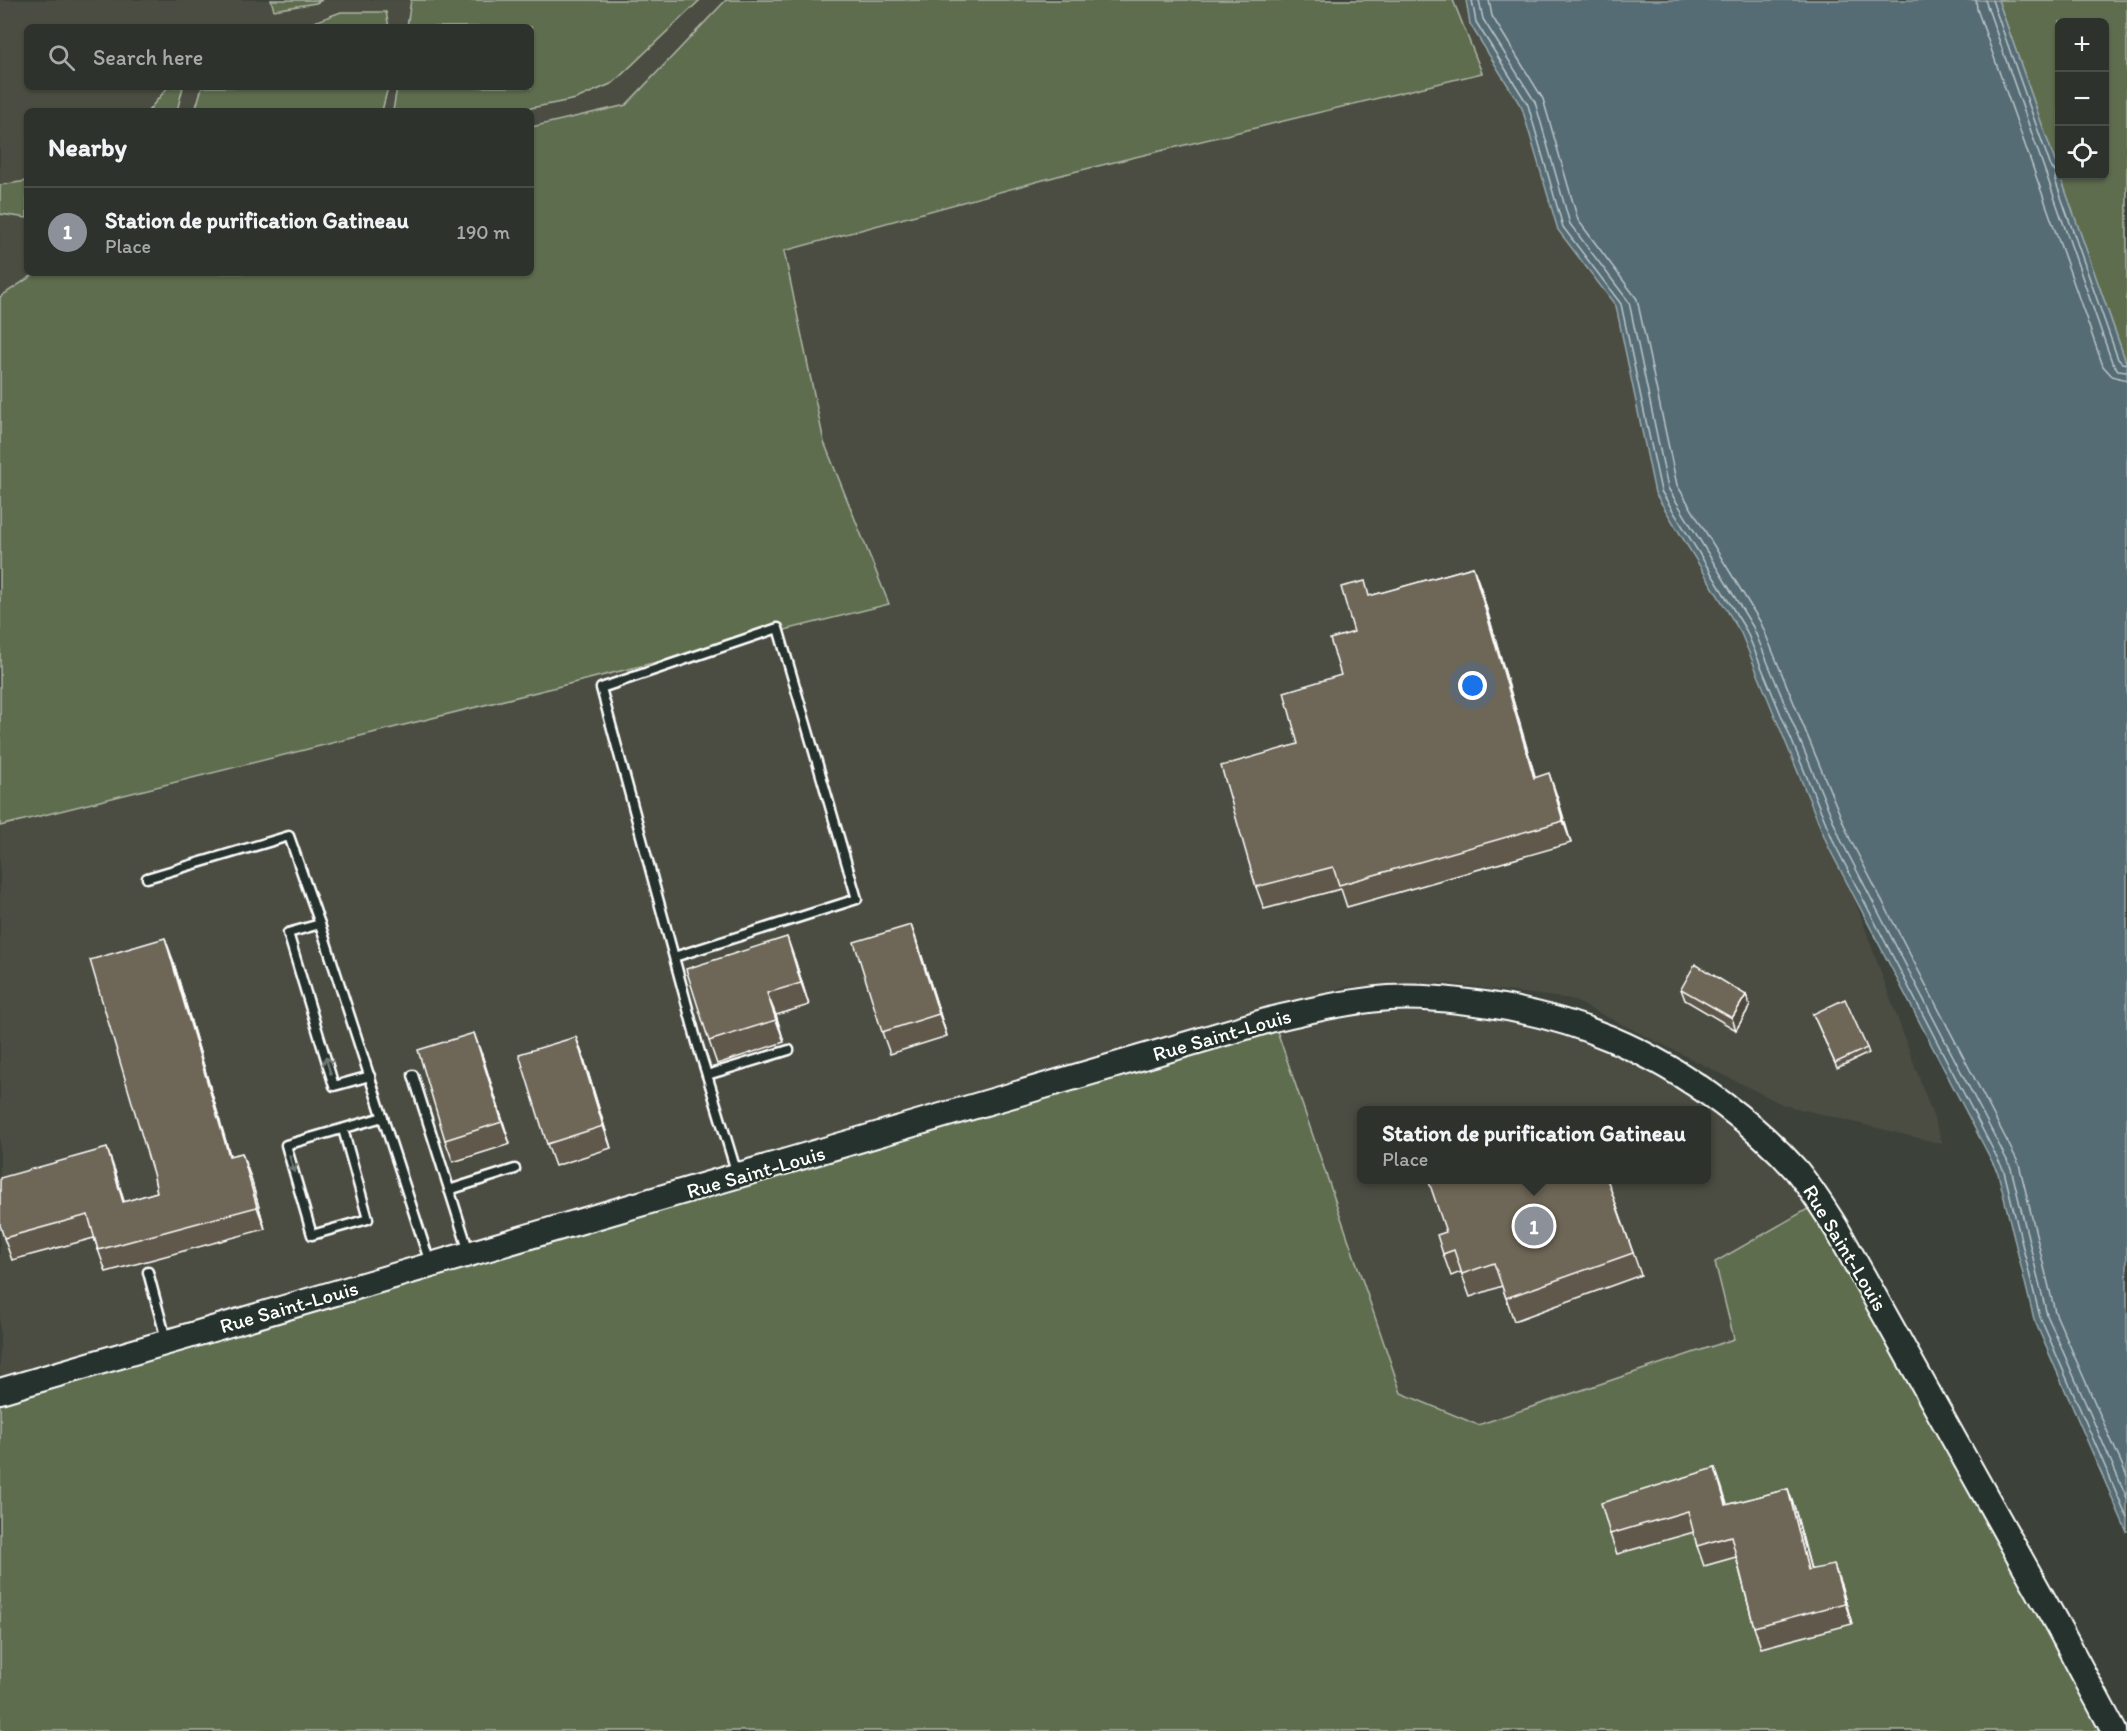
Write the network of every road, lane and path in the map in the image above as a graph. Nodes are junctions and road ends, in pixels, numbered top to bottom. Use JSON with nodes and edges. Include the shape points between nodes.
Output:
{"nodes":[{"id":1,"x":147,"y":878,"type":"dead end"},
{"id":2,"x":320,"y":924,"type":"junction"},
{"id":3,"x":674,"y":957,"type":"junction"},
{"id":4,"x":789,"y":1050,"type":"dead end"},
{"id":5,"x":413,"y":1075,"type":"dead end"},
{"id":6,"x":707,"y":1075,"type":"junction"},
{"id":7,"x":370,"y":1076,"type":"junction"},
{"id":8,"x":383,"y":1117,"type":"junction"},
{"id":9,"x":343,"y":1128,"type":"junction"},
{"id":10,"x":515,"y":1169,"type":"dead end"},
{"id":11,"x":738,"y":1177,"type":"junction"},
{"id":12,"x":449,"y":1190,"type":"junction"},
{"id":13,"x":470,"y":1255,"type":"junction"},
{"id":14,"x":431,"y":1266,"type":"junction"},
{"id":15,"x":148,"y":1272,"type":"dead end"},
{"id":16,"x":167,"y":1343,"type":"junction"},
{"id":17,"x":0,"y":1391,"type":"edge"},
{"id":18,"x":2114,"y":1731,"type":"edge"}],
"edges":[{"from":1,"to":2,"type":"lane","via":[[289,836]]},
{"from":2,"to":7,"type":"lane"},
{"from":7,"to":2,"type":"lane","one_way":true,"via":[[334,1086],[288,933]]},
{"from":3,"to":3,"type":"lane","via":[[601,688],[778,628],[857,899]]},
{"from":3,"to":6,"type":"lane"},
{"from":4,"to":6,"type":"lane"},
{"from":5,"to":12,"type":"lane"},
{"from":6,"to":11,"type":"lane"},
{"from":7,"to":8,"type":"lane"},
{"from":8,"to":9,"type":"lane"},
{"from":8,"to":14,"type":"lane"},
{"from":9,"to":9,"type":"lane","one_way":true,"via":[[286,1145],[312,1234],[368,1219]]},
{"from":10,"to":12,"type":"lane"},
{"from":11,"to":13,"type":"street","name":"Rue Saint-Louis"},
{"from":11,"to":18,"type":"street","name":"Rue Saint-Louis","via":[[1273,1019],[1353,1002],[1433,999],[1508,1008],[1618,1040],[1677,1072],[1740,1117],[1777,1150],[1815,1194]]},
{"from":12,"to":13,"type":"lane"},
{"from":13,"to":14,"type":"street","name":"Rue Saint-Louis"},
{"from":14,"to":16,"type":"street","name":"Rue Saint-Louis"},
{"from":15,"to":16,"type":"lane"},
{"from":16,"to":17,"type":"street","name":"Rue Saint-Louis"}]}
